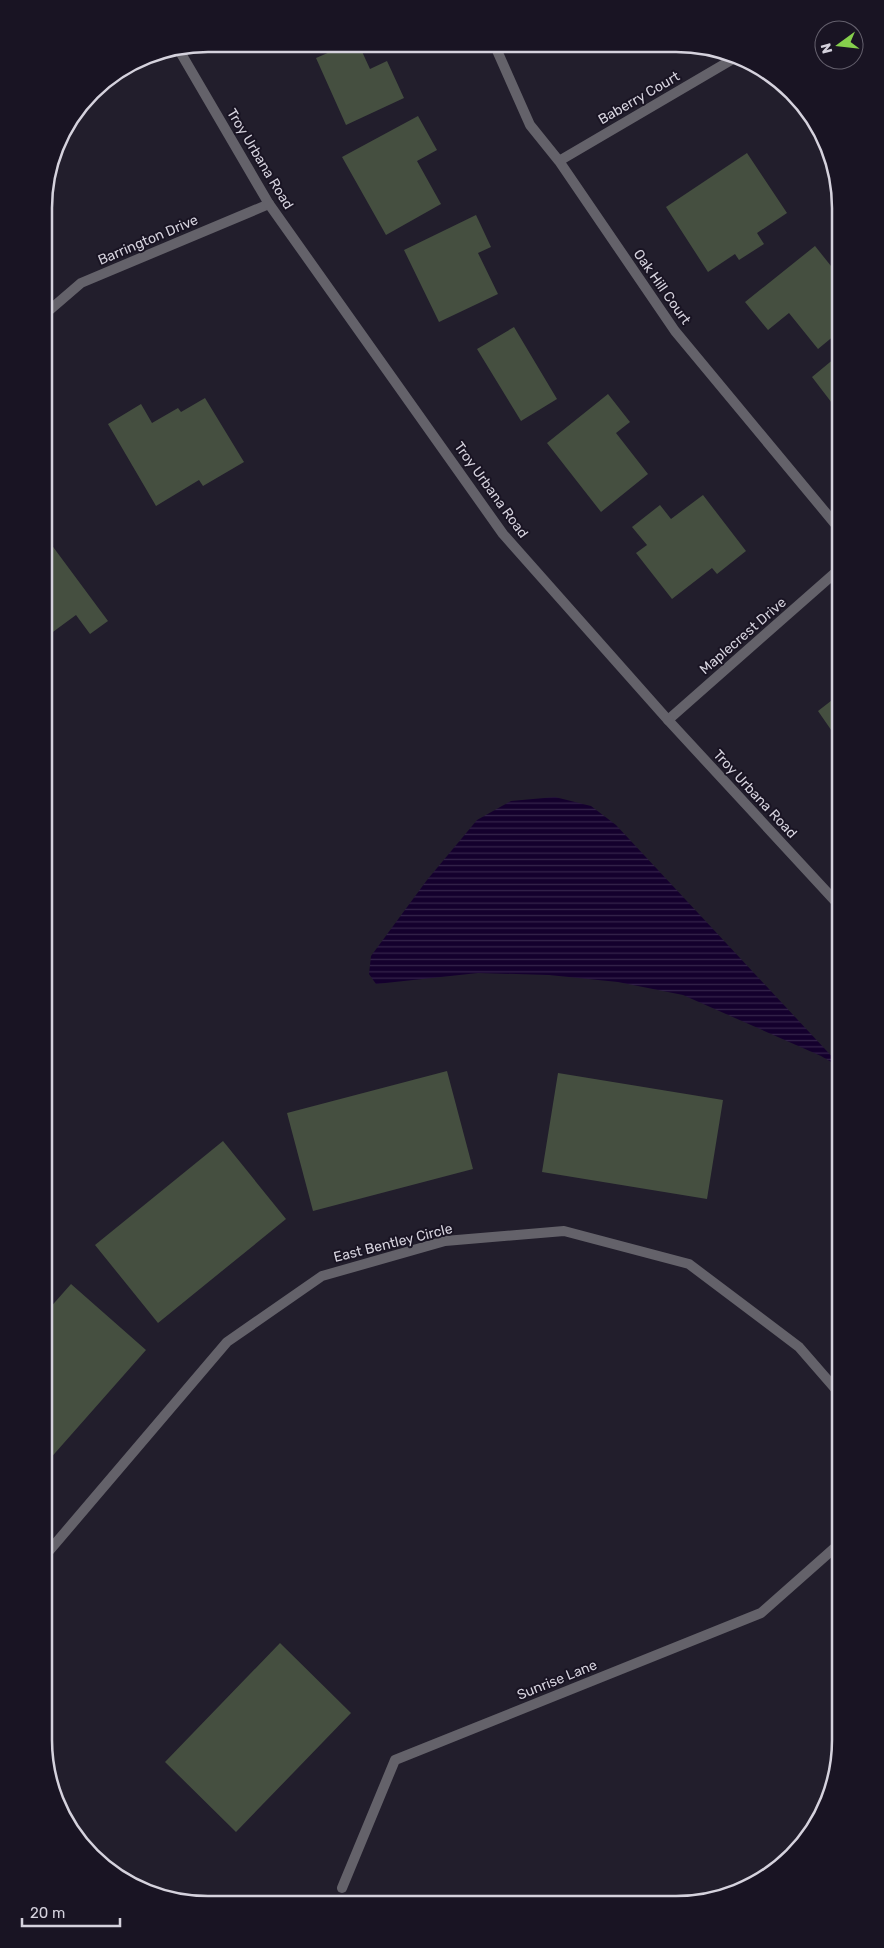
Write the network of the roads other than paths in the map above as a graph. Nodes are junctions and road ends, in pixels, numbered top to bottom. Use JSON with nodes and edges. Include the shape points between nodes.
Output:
{"nodes":[{"id":1,"x":498,"y":52,"type":"edge"},
{"id":2,"x":182,"y":55,"type":"edge"},
{"id":3,"x":728,"y":62,"type":"edge"},
{"id":4,"x":559,"y":161,"type":"junction"},
{"id":5,"x":269,"y":204,"type":"junction"},
{"id":6,"x":53,"y":307,"type":"edge"},
{"id":7,"x":832,"y":520,"type":"edge"},
{"id":8,"x":832,"y":576,"type":"edge"},
{"id":9,"x":668,"y":720,"type":"junction"},
{"id":10,"x":832,"y":897,"type":"edge"},
{"id":11,"x":831,"y":1384,"type":"edge"},
{"id":12,"x":52,"y":1547,"type":"edge"},
{"id":13,"x":831,"y":1551,"type":"edge"},
{"id":14,"x":342,"y":1888,"type":"dead end"}],
"edges":[{"from":1,"to":4,"type":"street","name":"Oak Hill Court","via":[[530,125]]},
{"from":2,"to":5,"type":"street","name":"Troy Urbana Road"},
{"from":3,"to":4,"type":"street","name":"Baberry Court"},
{"from":4,"to":7,"type":"street","name":"Oak Hill Court","via":[[675,331]]},
{"from":5,"to":6,"type":"street","name":"Barrington Drive","via":[[81,283]]},
{"from":5,"to":9,"type":"street","name":"Troy Urbana Road","via":[[503,534]]},
{"from":8,"to":9,"type":"street","name":"Maplecrest Drive"},
{"from":9,"to":10,"type":"street","name":"Troy Urbana Road"},
{"from":11,"to":12,"type":"street","name":"East Bentley Circle","via":[[800,1347],[689,1264],[564,1231],[445,1241],[322,1276],[227,1342]]},
{"from":13,"to":14,"type":"street","name":"Sunrise Lane","via":[[761,1613],[395,1760]]}]}
